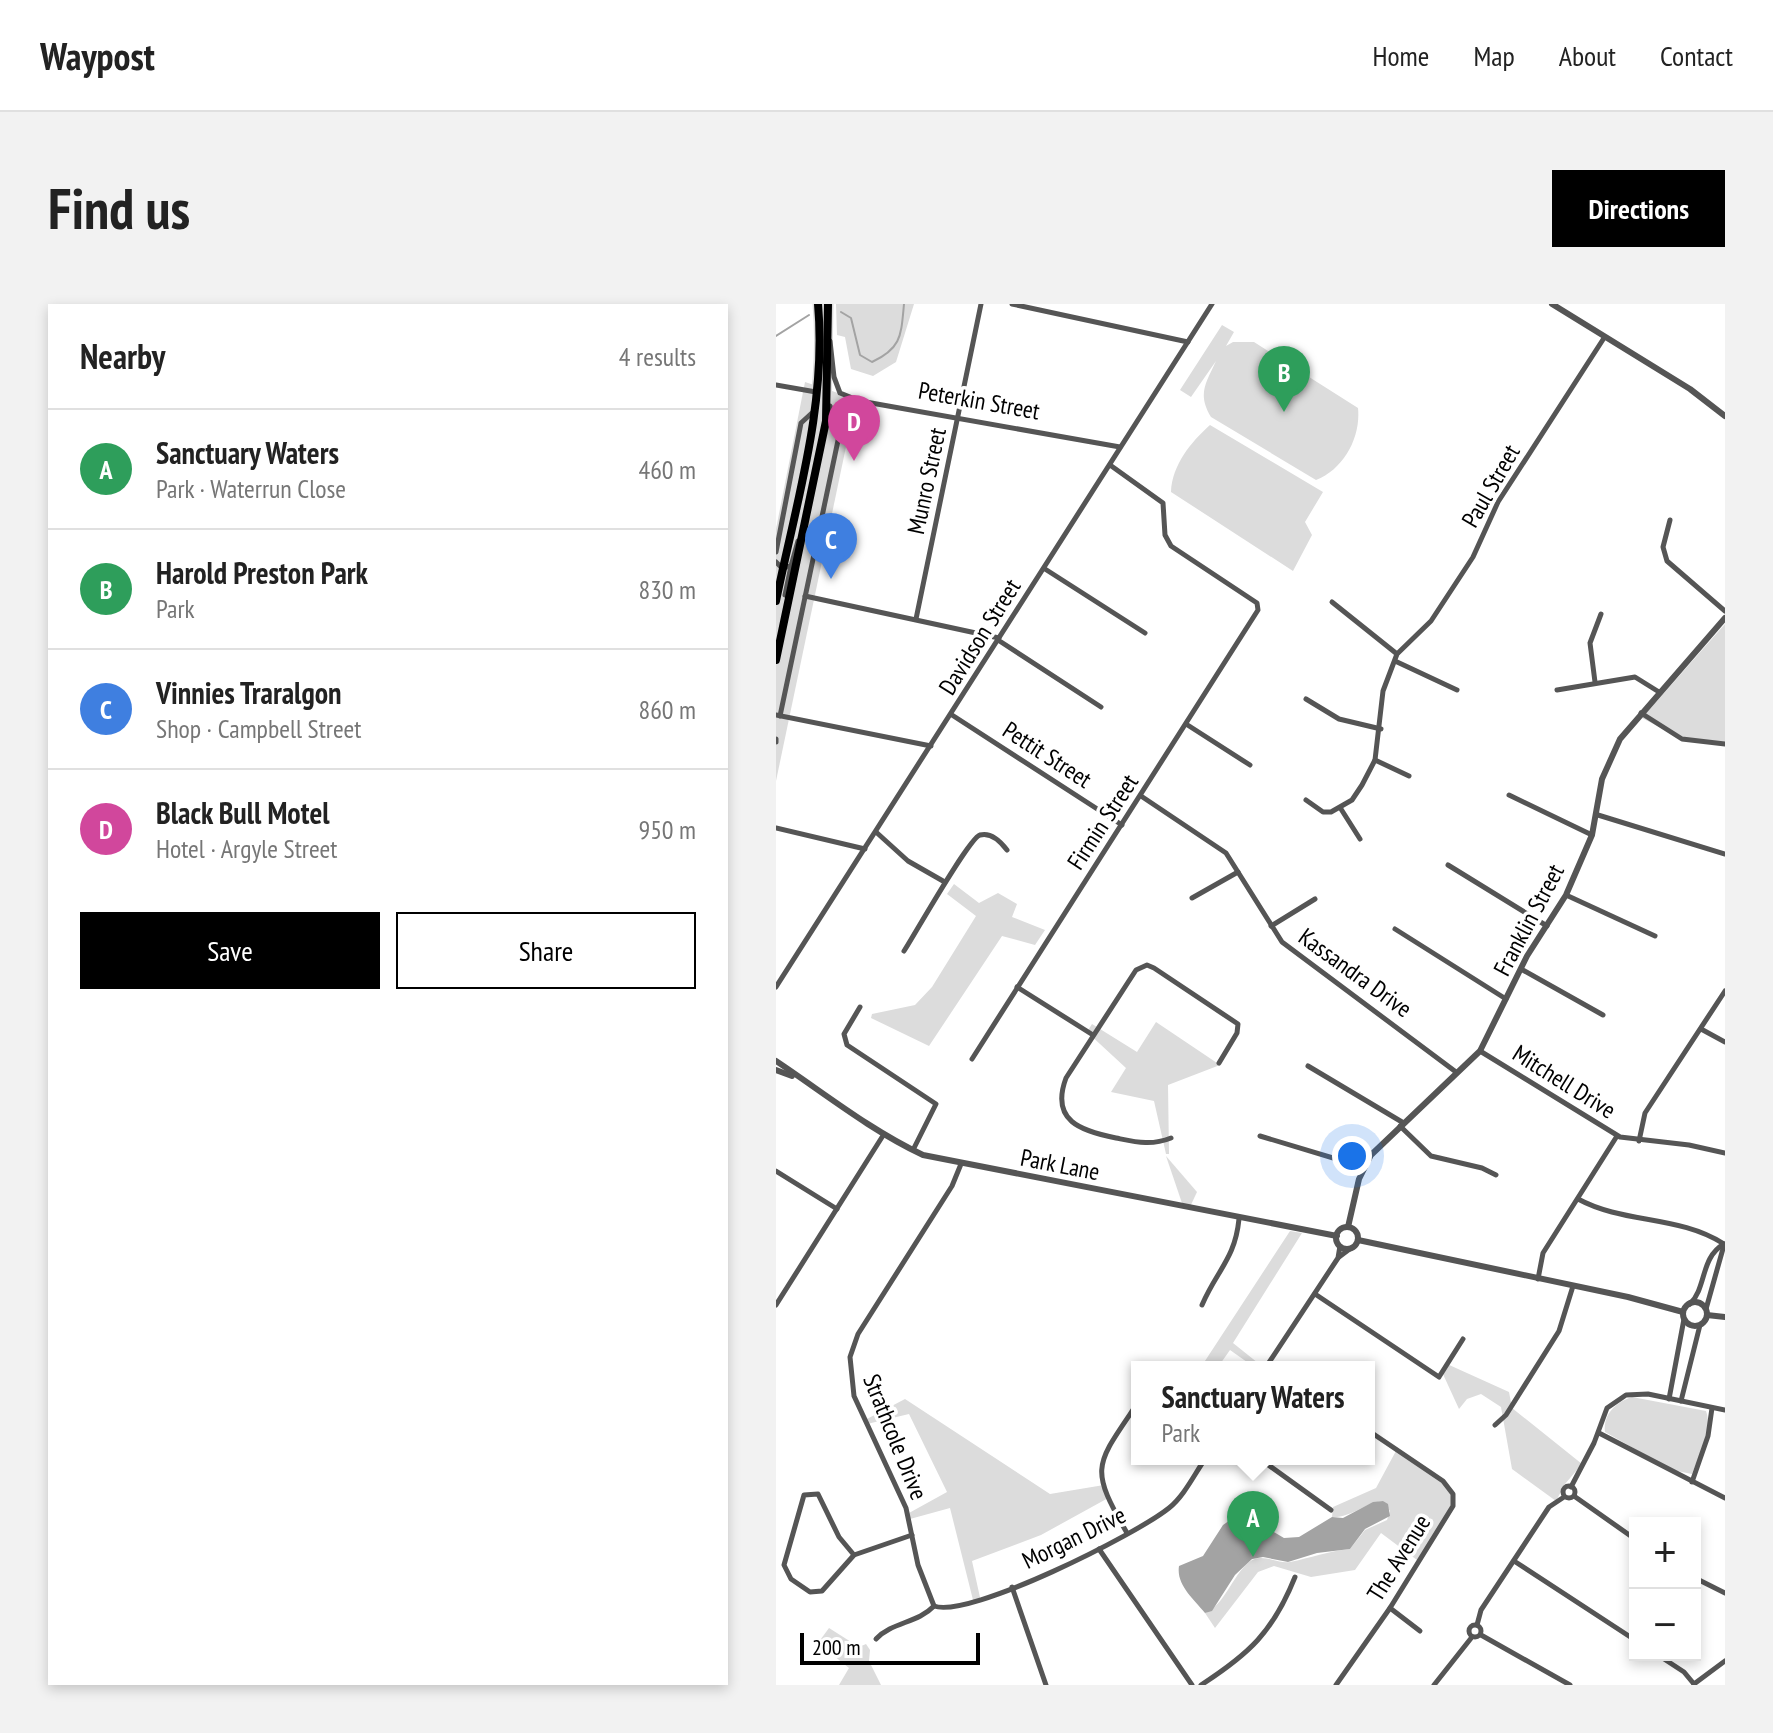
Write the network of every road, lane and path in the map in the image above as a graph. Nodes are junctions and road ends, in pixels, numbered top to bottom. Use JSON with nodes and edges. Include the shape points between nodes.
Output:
{"nodes":[{"id":1,"x":818,"y":304,"type":"edge"},
{"id":2,"x":828,"y":304,"type":"edge"},
{"id":3,"x":981,"y":304,"type":"edge"},
{"id":4,"x":1012,"y":304,"type":"edge"},
{"id":5,"x":1212,"y":304,"type":"edge"},
{"id":6,"x":1552,"y":304,"type":"edge"},
{"id":7,"x":824,"y":324,"type":"junction"},
{"id":8,"x":1604,"y":338,"type":"junction"},
{"id":9,"x":830,"y":340,"type":"junction"},
{"id":10,"x":1188,"y":342,"type":"junction"},
{"id":11,"x":776,"y":385,"type":"edge"},
{"id":12,"x":817,"y":392,"type":"junction"},
{"id":13,"x":828,"y":393,"type":"junction"},
{"id":14,"x":860,"y":401,"type":"junction"},
{"id":15,"x":814,"y":411,"type":"junction"},
{"id":16,"x":1725,"y":416,"type":"edge"},
{"id":17,"x":958,"y":417,"type":"junction"},
{"id":18,"x":830,"y":421,"type":"junction"},
{"id":19,"x":838,"y":433,"type":"junction"},
{"id":20,"x":1120,"y":447,"type":"junction"},
{"id":21,"x":1110,"y":465,"type":"junction"},
{"id":22,"x":802,"y":487,"type":"junction"},
{"id":23,"x":1670,"y":520,"type":"dead end"},
{"id":24,"x":803,"y":534,"type":"junction"},
{"id":25,"x":776,"y":552,"type":"edge"},
{"id":26,"x":783,"y":565,"type":"edge"},
{"id":27,"x":1045,"y":569,"type":"junction"},
{"id":28,"x":781,"y":596,"type":"edge"},
{"id":29,"x":805,"y":596,"type":"junction"},
{"id":30,"x":1332,"y":602,"type":"dead end"},
{"id":31,"x":1725,"y":611,"type":"edge"},
{"id":32,"x":1601,"y":614,"type":"dead end"},
{"id":33,"x":1725,"y":618,"type":"edge"},
{"id":34,"x":916,"y":619,"type":"junction"},
{"id":35,"x":1145,"y":633,"type":"dead end"},
{"id":36,"x":998,"y":639,"type":"junction"},
{"id":37,"x":1396,"y":658,"type":"junction"},
{"id":38,"x":776,"y":660,"type":"edge"},
{"id":39,"x":1595,"y":682,"type":"junction"},
{"id":40,"x":1457,"y":690,"type":"dead end"},
{"id":41,"x":1557,"y":690,"type":"dead end"},
{"id":42,"x":1659,"y":692,"type":"junction"},
{"id":43,"x":1306,"y":699,"type":"dead end"},
{"id":44,"x":1101,"y":707,"type":"dead end"},
{"id":45,"x":1640,"y":713,"type":"junction"},
{"id":46,"x":778,"y":715,"type":"edge"},
{"id":47,"x":952,"y":715,"type":"junction"},
{"id":48,"x":1186,"y":724,"type":"junction"},
{"id":49,"x":1381,"y":729,"type":"junction"},
{"id":50,"x":1725,"y":744,"type":"edge"},
{"id":51,"x":931,"y":746,"type":"junction"},
{"id":52,"x":1375,"y":760,"type":"junction"},
{"id":53,"x":1250,"y":765,"type":"dead end"},
{"id":54,"x":1409,"y":776,"type":"dead end"},
{"id":55,"x":1509,"y":795,"type":"dead end"},
{"id":56,"x":1141,"y":796,"type":"junction"},
{"id":57,"x":1306,"y":800,"type":"dead end"},
{"id":58,"x":1341,"y":809,"type":"junction"},
{"id":59,"x":1598,"y":815,"type":"junction"},
{"id":60,"x":1122,"y":825,"type":"junction"},
{"id":61,"x":776,"y":828,"type":"edge"},
{"id":62,"x":876,"y":832,"type":"junction"},
{"id":63,"x":1592,"y":835,"type":"junction"},
{"id":64,"x":1360,"y":839,"type":"dead end"},
{"id":65,"x":865,"y":849,"type":"junction"},
{"id":66,"x":1007,"y":850,"type":"dead end"},
{"id":67,"x":1725,"y":854,"type":"edge"},
{"id":68,"x":1448,"y":865,"type":"dead end"},
{"id":69,"x":1238,"y":872,"type":"junction"},
{"id":70,"x":943,"y":881,"type":"junction"},
{"id":71,"x":1566,"y":895,"type":"junction"},
{"id":72,"x":1192,"y":898,"type":"dead end"},
{"id":73,"x":1315,"y":899,"type":"dead end"},
{"id":74,"x":1271,"y":926,"type":"junction"},
{"id":75,"x":1547,"y":926,"type":"junction"},
{"id":76,"x":1395,"y":929,"type":"dead end"},
{"id":77,"x":1655,"y":936,"type":"dead end"},
{"id":78,"x":904,"y":951,"type":"dead end"},
{"id":79,"x":1521,"y":969,"type":"junction"},
{"id":80,"x":776,"y":987,"type":"edge"},
{"id":81,"x":1017,"y":987,"type":"junction"},
{"id":82,"x":1725,"y":991,"type":"edge"},
{"id":83,"x":1507,"y":1000,"type":"junction"},
{"id":84,"x":860,"y":1007,"type":"dead end"},
{"id":85,"x":1603,"y":1015,"type":"dead end"},
{"id":86,"x":1701,"y":1029,"type":"junction"},
{"id":87,"x":1725,"y":1032,"type":"edge"},
{"id":88,"x":1093,"y":1035,"type":"junction"},
{"id":89,"x":1722,"y":1041,"type":"edge"},
{"id":90,"x":1480,"y":1051,"type":"junction"},
{"id":91,"x":972,"y":1059,"type":"dead end"},
{"id":92,"x":776,"y":1061,"type":"edge"},
{"id":93,"x":1219,"y":1063,"type":"dead end"},
{"id":94,"x":1308,"y":1066,"type":"dead end"},
{"id":95,"x":776,"y":1070,"type":"edge"},
{"id":96,"x":1456,"y":1072,"type":"junction"},
{"id":97,"x":796,"y":1078,"type":"junction"},
{"id":98,"x":1401,"y":1124,"type":"junction"},
{"id":99,"x":884,"y":1134,"type":"junction"},
{"id":100,"x":1260,"y":1136,"type":"dead end"},
{"id":101,"x":1617,"y":1136,"type":"junction"},
{"id":102,"x":1171,"y":1138,"type":"dead end"},
{"id":103,"x":1639,"y":1141,"type":"junction"},
{"id":104,"x":913,"y":1150,"type":"junction"},
{"id":105,"x":1725,"y":1153,"type":"edge"},
{"id":106,"x":961,"y":1164,"type":"junction"},
{"id":107,"x":1363,"y":1167,"type":"junction"},
{"id":108,"x":776,"y":1171,"type":"edge"},
{"id":109,"x":1496,"y":1175,"type":"dead end"},
{"id":110,"x":1578,"y":1199,"type":"junction"},
{"id":111,"x":837,"y":1209,"type":"junction"},
{"id":112,"x":1239,"y":1219,"type":"junction"},
{"id":113,"x":1348,"y":1227,"type":"junction"},
{"id":114,"x":1337,"y":1236,"type":"junction"},
{"id":115,"x":1358,"y":1240,"type":"junction"},
{"id":116,"x":1724,"y":1243,"type":"edge"},
{"id":117,"x":1340,"y":1246,"type":"junction"},
{"id":118,"x":1351,"y":1248,"type":"junction"},
{"id":119,"x":1338,"y":1258,"type":"junction"},
{"id":120,"x":1538,"y":1279,"type":"junction"},
{"id":121,"x":1573,"y":1286,"type":"junction"},
{"id":122,"x":1315,"y":1294,"type":"junction"},
{"id":123,"x":1690,"y":1304,"type":"junction"},
{"id":124,"x":776,"y":1305,"type":"edge"},
{"id":125,"x":1202,"y":1305,"type":"dead end"},
{"id":126,"x":1706,"y":1312,"type":"junction"},
{"id":127,"x":1684,"y":1316,"type":"junction"},
{"id":128,"x":1725,"y":1317,"type":"edge"},
{"id":129,"x":1700,"y":1325,"type":"junction"},
{"id":130,"x":1463,"y":1339,"type":"dead end"},
{"id":131,"x":1679,"y":1354,"type":"junction"},
{"id":132,"x":1690,"y":1357,"type":"junction"},
{"id":133,"x":1271,"y":1361,"type":"edge"},
{"id":134,"x":1669,"y":1399,"type":"junction"},
{"id":135,"x":1681,"y":1401,"type":"junction"},
{"id":136,"x":1712,"y":1408,"type":"junction"},
{"id":137,"x":1725,"y":1410,"type":"edge"},
{"id":138,"x":1131,"y":1414,"type":"edge"},
{"id":139,"x":1495,"y":1425,"type":"dead end"},
{"id":140,"x":1599,"y":1433,"type":"junction"},
{"id":141,"x":1375,"y":1435,"type":"edge"},
{"id":142,"x":1201,"y":1465,"type":"edge"},
{"id":143,"x":1268,"y":1465,"type":"edge"},
{"id":144,"x":1692,"y":1482,"type":"junction"},
{"id":145,"x":1571,"y":1487,"type":"junction"},
{"id":146,"x":1574,"y":1496,"type":"junction"},
{"id":147,"x":1564,"y":1497,"type":"junction"},
{"id":148,"x":1725,"y":1498,"type":"edge"},
{"id":149,"x":1331,"y":1510,"type":"dead end"},
{"id":150,"x":1127,"y":1533,"type":"junction"},
{"id":151,"x":912,"y":1535,"type":"junction"},
{"id":152,"x":1629,"y":1535,"type":"edge"},
{"id":153,"x":1099,"y":1549,"type":"junction"},
{"id":154,"x":854,"y":1555,"type":"junction"},
{"id":155,"x":1514,"y":1561,"type":"junction"},
{"id":156,"x":1295,"y":1577,"type":"dead end"},
{"id":157,"x":1701,"y":1581,"type":"edge"},
{"id":158,"x":1012,"y":1587,"type":"junction"},
{"id":159,"x":1725,"y":1593,"type":"edge"},
{"id":160,"x":934,"y":1606,"type":"junction"},
{"id":161,"x":1390,"y":1608,"type":"junction"},
{"id":162,"x":1477,"y":1625,"type":"junction"},
{"id":163,"x":1420,"y":1631,"type":"dead end"},
{"id":164,"x":1481,"y":1635,"type":"junction"},
{"id":165,"x":1629,"y":1636,"type":"edge"},
{"id":166,"x":1472,"y":1637,"type":"junction"},
{"id":167,"x":876,"y":1639,"type":"dead end"},
{"id":168,"x":1667,"y":1661,"type":"edge"},
{"id":169,"x":1725,"y":1661,"type":"edge"},
{"id":170,"x":1046,"y":1684,"type":"edge"},
{"id":171,"x":1038,"y":1685,"type":"edge"},
{"id":172,"x":1192,"y":1685,"type":"edge"},
{"id":173,"x":1201,"y":1685,"type":"edge"},
{"id":174,"x":1336,"y":1685,"type":"edge"},
{"id":175,"x":1434,"y":1685,"type":"edge"},
{"id":176,"x":1570,"y":1685,"type":"edge"},
{"id":177,"x":1694,"y":1685,"type":"edge"}],
"edges":[{"from":1,"to":7,"type":"highway"},
{"from":2,"to":7,"type":"highway"},
{"from":3,"to":17,"type":"street","name":"Munro Street"},
{"from":4,"to":10,"type":"street"},
{"from":5,"to":10,"type":"street","name":"Davidson Street"},
{"from":6,"to":8,"type":"street"},
{"from":7,"to":9,"type":"highway"},
{"from":7,"to":12,"type":"highway"},
{"from":8,"to":16,"type":"street"},
{"from":8,"to":37,"type":"street","name":"Paul Street","via":[[1498,502],[1473,557],[1431,621]]},
{"from":9,"to":13,"type":"highway"},
{"from":9,"to":14,"type":"street","via":[[840,393]]},
{"from":10,"to":20,"type":"street","name":"Davidson Street"},
{"from":11,"to":12,"type":"street"},
{"from":12,"to":13,"type":"highway"},
{"from":12,"to":15,"type":"highway"},
{"from":13,"to":18,"type":"highway"},
{"from":14,"to":17,"type":"street","name":"Peterkin Street"},
{"from":14,"to":19,"type":"street","via":[[849,404]]},
{"from":15,"to":22,"type":"highway"},
{"from":15,"to":25,"type":"street","via":[[801,423]]},
{"from":17,"to":20,"type":"street","name":"Peterkin Street"},
{"from":17,"to":34,"type":"street","name":"Munro Street"},
{"from":18,"to":19,"type":"street"},
{"from":18,"to":22,"type":"highway","via":[[819,423]]},
{"from":18,"to":24,"type":"highway"},
{"from":19,"to":29,"type":"street"},
{"from":20,"to":21,"type":"street","name":"Davidson Street"},
{"from":21,"to":27,"type":"street","name":"Davidson Street"},
{"from":21,"to":48,"type":"street","name":"Firmin Street","via":[[1163,503],[1171,546],[1257,603],[1254,621]]},
{"from":22,"to":26,"type":"highway"},
{"from":23,"to":31,"type":"street","via":[[1663,547],[1667,561]]},
{"from":24,"to":26,"type":"street"},
{"from":24,"to":28,"type":"highway"},
{"from":26,"to":28,"type":"highway"},
{"from":27,"to":35,"type":"street"},
{"from":27,"to":36,"type":"street","name":"Davidson Street"},
{"from":28,"to":38,"type":"highway"},
{"from":29,"to":34,"type":"street"},
{"from":29,"to":46,"type":"street"},
{"from":30,"to":37,"type":"street"},
{"from":32,"to":39,"type":"street","via":[[1590,643]]},
{"from":33,"to":42,"type":"street","name":"Franklin Street"},
{"from":34,"to":36,"type":"street"},
{"from":36,"to":44,"type":"street"},
{"from":36,"to":47,"type":"street","name":"Davidson Street"},
{"from":37,"to":40,"type":"street"},
{"from":37,"to":49,"type":"street","via":[[1383,691]]},
{"from":39,"to":41,"type":"street"},
{"from":39,"to":42,"type":"street","via":[[1635,677]]},
{"from":42,"to":45,"type":"street","name":"Franklin Street"},
{"from":43,"to":49,"type":"street","via":[[1339,719]]},
{"from":45,"to":50,"type":"street","via":[[1682,739]]},
{"from":45,"to":59,"type":"street","name":"Franklin Street","via":[[1602,779]]},
{"from":46,"to":51,"type":"street"},
{"from":47,"to":51,"type":"street","name":"Davidson Street"},
{"from":47,"to":60,"type":"street","name":"Pettit Street"},
{"from":48,"to":53,"type":"street"},
{"from":48,"to":56,"type":"street","name":"Firmin Street"},
{"from":49,"to":52,"type":"street"},
{"from":51,"to":62,"type":"street","name":"Davidson Street"},
{"from":52,"to":54,"type":"street"},
{"from":52,"to":58,"type":"street"},
{"from":55,"to":63,"type":"street"},
{"from":56,"to":60,"type":"street","name":"Firmin Street"},
{"from":56,"to":69,"type":"street","name":"Kassandra Drive","via":[[1226,853]]},
{"from":57,"to":58,"type":"street","via":[[1323,812]]},
{"from":58,"to":64,"type":"street"},
{"from":59,"to":63,"type":"street","name":"Franklin Street"},
{"from":59,"to":67,"type":"street"},
{"from":60,"to":81,"type":"street","name":"Firmin Street"},
{"from":61,"to":65,"type":"street"},
{"from":62,"to":65,"type":"street","name":"Davidson Street"},
{"from":62,"to":70,"type":"street","via":[[908,861]]},
{"from":63,"to":71,"type":"street","name":"Franklin Street"},
{"from":65,"to":80,"type":"street","name":"Davidson Street"},
{"from":66,"to":70,"type":"street","via":[[990,836],[979,835]]},
{"from":68,"to":75,"type":"street"},
{"from":69,"to":72,"type":"street"},
{"from":69,"to":74,"type":"street","name":"Kassandra Drive"},
{"from":70,"to":78,"type":"street"},
{"from":71,"to":75,"type":"street","name":"Franklin Street"},
{"from":71,"to":77,"type":"street"},
{"from":73,"to":74,"type":"street"},
{"from":74,"to":96,"type":"street","name":"Kassandra Drive","via":[[1282,942]]},
{"from":75,"to":79,"type":"street","name":"Franklin Street"},
{"from":76,"to":83,"type":"street"},
{"from":79,"to":83,"type":"street","name":"Franklin Street"},
{"from":79,"to":85,"type":"street"},
{"from":81,"to":88,"type":"street"},
{"from":81,"to":91,"type":"street","name":"Firmin Street"},
{"from":82,"to":86,"type":"street"},
{"from":83,"to":90,"type":"street","name":"Franklin Street"},
{"from":84,"to":104,"type":"street","via":[[842,1040],[936,1104]]},
{"from":86,"to":89,"type":"street"},
{"from":86,"to":103,"type":"street","via":[[1645,1113]]},
{"from":87,"to":89,"type":"street"},
{"from":88,"to":93,"type":"street","via":[[1131,976],[1147,965],[1238,1024]]},
{"from":88,"to":102,"type":"street","via":[[1062,1087],[1069,1119],[1083,1132],[1145,1144]]},
{"from":90,"to":96,"type":"street","name":"Franklin Street"},
{"from":90,"to":101,"type":"street","name":"Mitchell Drive"},
{"from":92,"to":97,"type":"street","name":"Park Lane"},
{"from":94,"to":98,"type":"street"},
{"from":95,"to":97,"type":"street","name":"Park Lane"},
{"from":96,"to":98,"type":"street","name":"Franklin Street"},
{"from":97,"to":99,"type":"street","name":"Park Lane"},
{"from":98,"to":107,"type":"street","name":"Franklin Street"},
{"from":98,"to":109,"type":"street","via":[[1431,1156]]},
{"from":99,"to":104,"type":"street","name":"Park Lane"},
{"from":99,"to":111,"type":"street"},
{"from":100,"to":107,"type":"street"},
{"from":101,"to":103,"type":"street","name":"Mitchell Drive"},
{"from":101,"to":110,"type":"street"},
{"from":103,"to":105,"type":"street","name":"Mitchell Drive"},
{"from":104,"to":106,"type":"street","name":"Park Lane"},
{"from":106,"to":112,"type":"street","name":"Park Lane"},
{"from":106,"to":151,"type":"street","name":"Strathcole Drive","via":[[858,1334],[850,1357],[854,1396],[906,1508]]},
{"from":107,"to":113,"type":"street","name":"Franklin Street"},
{"from":108,"to":111,"type":"street"},
{"from":110,"to":116,"type":"street","via":[[1598,1209],[1686,1225]]},
{"from":110,"to":120,"type":"street","via":[[1543,1253]]},
{"from":111,"to":124,"type":"street"},
{"from":112,"to":114,"type":"street","name":"Park Lane"},
{"from":112,"to":125,"type":"street","via":[[1235,1249],[1214,1276]]},
{"from":113,"to":114,"type":"street"},
{"from":113,"to":115,"type":"street"},
{"from":114,"to":117,"type":"street"},
{"from":115,"to":118,"type":"street"},
{"from":115,"to":120,"type":"street"},
{"from":116,"to":123,"type":"street","via":[[1709,1259]]},
{"from":116,"to":126,"type":"street"},
{"from":117,"to":118,"type":"street"},
{"from":117,"to":119,"type":"street"},
{"from":118,"to":119,"type":"street"},
{"from":119,"to":122,"type":"street"},
{"from":120,"to":121,"type":"street"},
{"from":121,"to":127,"type":"street"},
{"from":121,"to":139,"type":"street","via":[[1559,1331]]},
{"from":122,"to":130,"type":"street","via":[[1439,1377]]},
{"from":122,"to":133,"type":"street"},
{"from":123,"to":126,"type":"street","via":[[1698,1303]]},
{"from":123,"to":127,"type":"street"},
{"from":126,"to":128,"type":"street"},
{"from":126,"to":129,"type":"street"},
{"from":127,"to":129,"type":"street","via":[[1691,1326]]},
{"from":127,"to":131,"type":"street"},
{"from":129,"to":132,"type":"street"},
{"from":131,"to":132,"type":"street"},
{"from":131,"to":134,"type":"street"},
{"from":132,"to":135,"type":"street"},
{"from":134,"to":135,"type":"street"},
{"from":134,"to":140,"type":"street","via":[[1626,1395],[1607,1408]]},
{"from":135,"to":136,"type":"street"},
{"from":136,"to":137,"type":"street"},
{"from":136,"to":144,"type":"street"},
{"from":138,"to":150,"type":"street","via":[[1100,1465],[1105,1495]]},
{"from":140,"to":144,"type":"street"},
{"from":140,"to":145,"type":"street"},
{"from":141,"to":161,"type":"street","name":"The Avenue","via":[[1443,1481],[1453,1494],[1453,1506]]},
{"from":142,"to":150,"type":"street","name":"Morgan Drive","via":[[1174,1504]]},
{"from":143,"to":149,"type":"street"},
{"from":144,"to":148,"type":"street"},
{"from":145,"to":146,"type":"street"},
{"from":145,"to":147,"type":"street","via":[[1564,1489]]},
{"from":146,"to":147,"type":"street"},
{"from":146,"to":152,"type":"street"},
{"from":147,"to":155,"type":"street","via":[[1549,1507]]},
{"from":150,"to":153,"type":"street","name":"Morgan Drive"},
{"from":151,"to":154,"type":"street"},
{"from":151,"to":160,"type":"street","name":"Strathcole Drive"},
{"from":153,"to":158,"type":"street","name":"Morgan Drive"},
{"from":153,"to":172,"type":"street"},
{"from":154,"to":154,"type":"street","via":[[816,1594],[791,1579],[784,1565],[804,1495],[818,1494]]},
{"from":155,"to":162,"type":"street","via":[[1481,1610]]},
{"from":155,"to":165,"type":"street"},
{"from":156,"to":173,"type":"street","via":[[1286,1600],[1245,1657]]},
{"from":157,"to":159,"type":"street"},
{"from":158,"to":160,"type":"street","name":"Morgan Drive","via":[[948,1608]]},
{"from":158,"to":170,"type":"street"},
{"from":160,"to":167,"type":"street","name":"Morgan Drive"},
{"from":161,"to":163,"type":"street"},
{"from":161,"to":174,"type":"street","name":"The Avenue"},
{"from":162,"to":164,"type":"street"},
{"from":162,"to":166,"type":"street","via":[[1470,1627]]},
{"from":164,"to":166,"type":"street"},
{"from":164,"to":176,"type":"street"},
{"from":166,"to":175,"type":"street"},
{"from":168,"to":177,"type":"street"},
{"from":169,"to":177,"type":"street"},
{"from":170,"to":171,"type":"street"}]}
